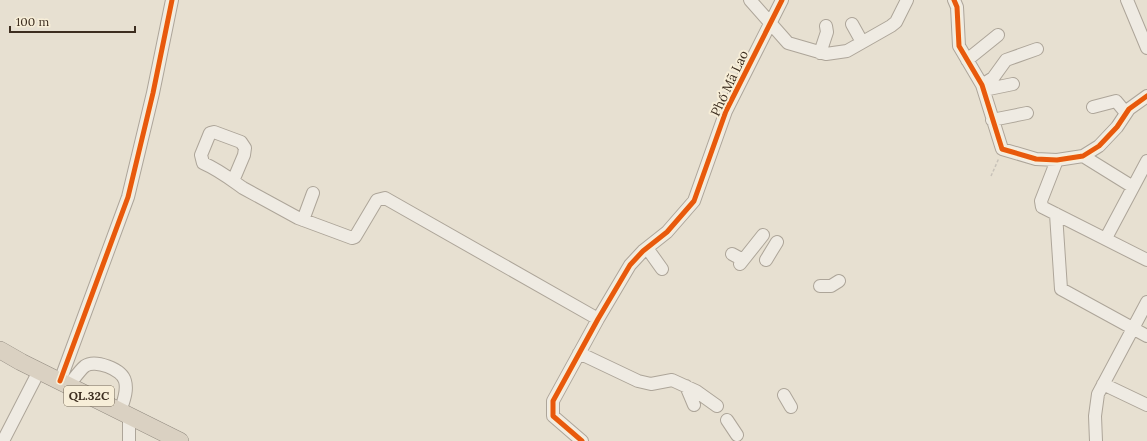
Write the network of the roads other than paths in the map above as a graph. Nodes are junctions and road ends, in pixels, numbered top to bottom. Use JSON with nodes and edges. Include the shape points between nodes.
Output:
{"nodes":[{"id":1,"x":172,"y":0,"type":"edge"},
{"id":2,"x":750,"y":0,"type":"edge"},
{"id":3,"x":782,"y":0,"type":"edge"},
{"id":4,"x":907,"y":0,"type":"edge"},
{"id":5,"x":954,"y":0,"type":"edge"},
{"id":6,"x":1127,"y":0,"type":"edge"},
{"id":7,"x":770,"y":22,"type":"junction"},
{"id":8,"x":852,"y":24,"type":"dead end"},
{"id":9,"x":826,"y":26,"type":"dead end"},
{"id":10,"x":998,"y":35,"type":"dead end"},
{"id":11,"x":862,"y":42,"type":"junction"},
{"id":12,"x":1147,"y":48,"type":"edge"},
{"id":13,"x":1037,"y":49,"type":"dead end"},
{"id":14,"x":820,"y":53,"type":"junction"},
{"id":15,"x":967,"y":60,"type":"junction"},
{"id":16,"x":1013,"y":84,"type":"dead end"},
{"id":17,"x":983,"y":87,"type":"junction"},
{"id":18,"x":1147,"y":96,"type":"edge"},
{"id":19,"x":1093,"y":107,"type":"dead end"},
{"id":20,"x":1027,"y":113,"type":"dead end"},
{"id":21,"x":1126,"y":113,"type":"junction"},
{"id":22,"x":992,"y":120,"type":"junction"},
{"id":23,"x":1083,"y":156,"type":"junction"},
{"id":24,"x":1057,"y":160,"type":"junction"},
{"id":25,"x":1147,"y":161,"type":"edge"},
{"id":26,"x":233,"y":181,"type":"dead end"},
{"id":27,"x":1133,"y":187,"type":"junction"},
{"id":28,"x":314,"y":192,"type":"dead end"},
{"id":29,"x":1056,"y":214,"type":"junction"},
{"id":30,"x":303,"y":220,"type":"junction"},
{"id":31,"x":763,"y":235,"type":"dead end"},
{"id":32,"x":1106,"y":238,"type":"junction"},
{"id":33,"x":777,"y":242,"type":"dead end"},
{"id":34,"x":647,"y":248,"type":"junction"},
{"id":35,"x":732,"y":254,"type":"dead end"},
{"id":36,"x":766,"y":260,"type":"dead end"},
{"id":37,"x":1147,"y":260,"type":"edge"},
{"id":38,"x":662,"y":269,"type":"dead end"},
{"id":39,"x":839,"y":281,"type":"dead end"},
{"id":40,"x":820,"y":286,"type":"dead end"},
{"id":41,"x":1147,"y":302,"type":"edge"},
{"id":42,"x":598,"y":319,"type":"junction"},
{"id":43,"x":1133,"y":328,"type":"junction"},
{"id":44,"x":1147,"y":336,"type":"edge"},
{"id":45,"x":0,"y":350,"type":"edge"},
{"id":46,"x":579,"y":353,"type":"junction"},
{"id":47,"x":39,"y":371,"type":"junction"},
{"id":48,"x":64,"y":383,"type":"junction"},
{"id":49,"x":1103,"y":384,"type":"junction"},
{"id":50,"x":686,"y":386,"type":"junction"},
{"id":51,"x":784,"y":395,"type":"dead end"},
{"id":52,"x":694,"y":405,"type":"dead end"},
{"id":53,"x":717,"y":406,"type":"dead end"},
{"id":54,"x":1147,"y":406,"type":"edge"},
{"id":55,"x":791,"y":408,"type":"dead end"},
{"id":56,"x":125,"y":414,"type":"junction"},
{"id":57,"x":727,"y":420,"type":"dead end"},
{"id":58,"x":737,"y":435,"type":"dead end"},
{"id":59,"x":3,"y":441,"type":"edge"},
{"id":60,"x":129,"y":441,"type":"edge"},
{"id":61,"x":180,"y":441,"type":"edge"},
{"id":62,"x":582,"y":441,"type":"edge"},
{"id":63,"x":1096,"y":441,"type":"edge"}],
"edges":[{"from":1,"to":48,"type":"street","via":[[128,197]]},
{"from":2,"to":7,"type":"street"},
{"from":3,"to":7,"type":"street","name":"Phố Mã Lao"},
{"from":4,"to":11,"type":"street","via":[[896,22]]},
{"from":5,"to":15,"type":"street","via":[[957,7],[959,46]]},
{"from":6,"to":12,"type":"street"},
{"from":7,"to":14,"type":"street","via":[[788,43]]},
{"from":7,"to":34,"type":"street","name":"Phố Mã Lao","via":[[726,111],[694,201],[667,232]]},
{"from":8,"to":11,"type":"street"},
{"from":9,"to":14,"type":"street","via":[[827,32]]},
{"from":10,"to":15,"type":"street"},
{"from":11,"to":14,"type":"street","via":[[841,53]]},
{"from":13,"to":17,"type":"street","via":[[1006,60]]},
{"from":15,"to":17,"type":"street"},
{"from":16,"to":17,"type":"street"},
{"from":17,"to":22,"type":"street"},
{"from":18,"to":21,"type":"street","via":[[1136,102]]},
{"from":19,"to":21,"type":"street","via":[[1116,101]]},
{"from":20,"to":22,"type":"street"},
{"from":21,"to":23,"type":"street","via":[[1099,146]]},
{"from":22,"to":24,"type":"street","via":[[1002,149],[1036,159]]},
{"from":23,"to":24,"type":"street"},
{"from":23,"to":27,"type":"street"},
{"from":24,"to":29,"type":"street","via":[[1040,203]]},
{"from":25,"to":27,"type":"street"},
{"from":26,"to":30,"type":"street"},
{"from":27,"to":32,"type":"street"},
{"from":28,"to":30,"type":"street"},
{"from":29,"to":32,"type":"street"},
{"from":29,"to":43,"type":"street","via":[[1061,289]]},
{"from":30,"to":42,"type":"street","via":[[352,238],[377,200],[385,198]]},
{"from":31,"to":35,"type":"street","via":[[741,262]]},
{"from":32,"to":37,"type":"street"},
{"from":33,"to":36,"type":"street"},
{"from":34,"to":38,"type":"street"},
{"from":34,"to":42,"type":"street","via":[[630,265]]},
{"from":39,"to":40,"type":"street","via":[[831,286]]},
{"from":41,"to":43,"type":"street"},
{"from":42,"to":46,"type":"street"},
{"from":43,"to":44,"type":"street"},
{"from":43,"to":49,"type":"street"},
{"from":45,"to":47,"type":"highway","number":"QL.32C"},
{"from":46,"to":50,"type":"street","via":[[638,382],[653,384],[670,379]]},
{"from":46,"to":62,"type":"street","via":[[553,401],[552,409],[553,416]]},
{"from":47,"to":48,"type":"highway","number":"QL.32C"},
{"from":47,"to":59,"type":"street"},
{"from":48,"to":56,"type":"highway","number":"QL.32C"},
{"from":48,"to":56,"type":"street","via":[[89,364],[116,370],[124,377]]},
{"from":49,"to":54,"type":"street"},
{"from":49,"to":63,"type":"street","via":[[1096,406]]},
{"from":50,"to":52,"type":"street"},
{"from":50,"to":53,"type":"street"},
{"from":51,"to":55,"type":"street"},
{"from":56,"to":60,"type":"street"},
{"from":56,"to":61,"type":"highway","number":"QL.32C"},
{"from":57,"to":58,"type":"street"}]}
